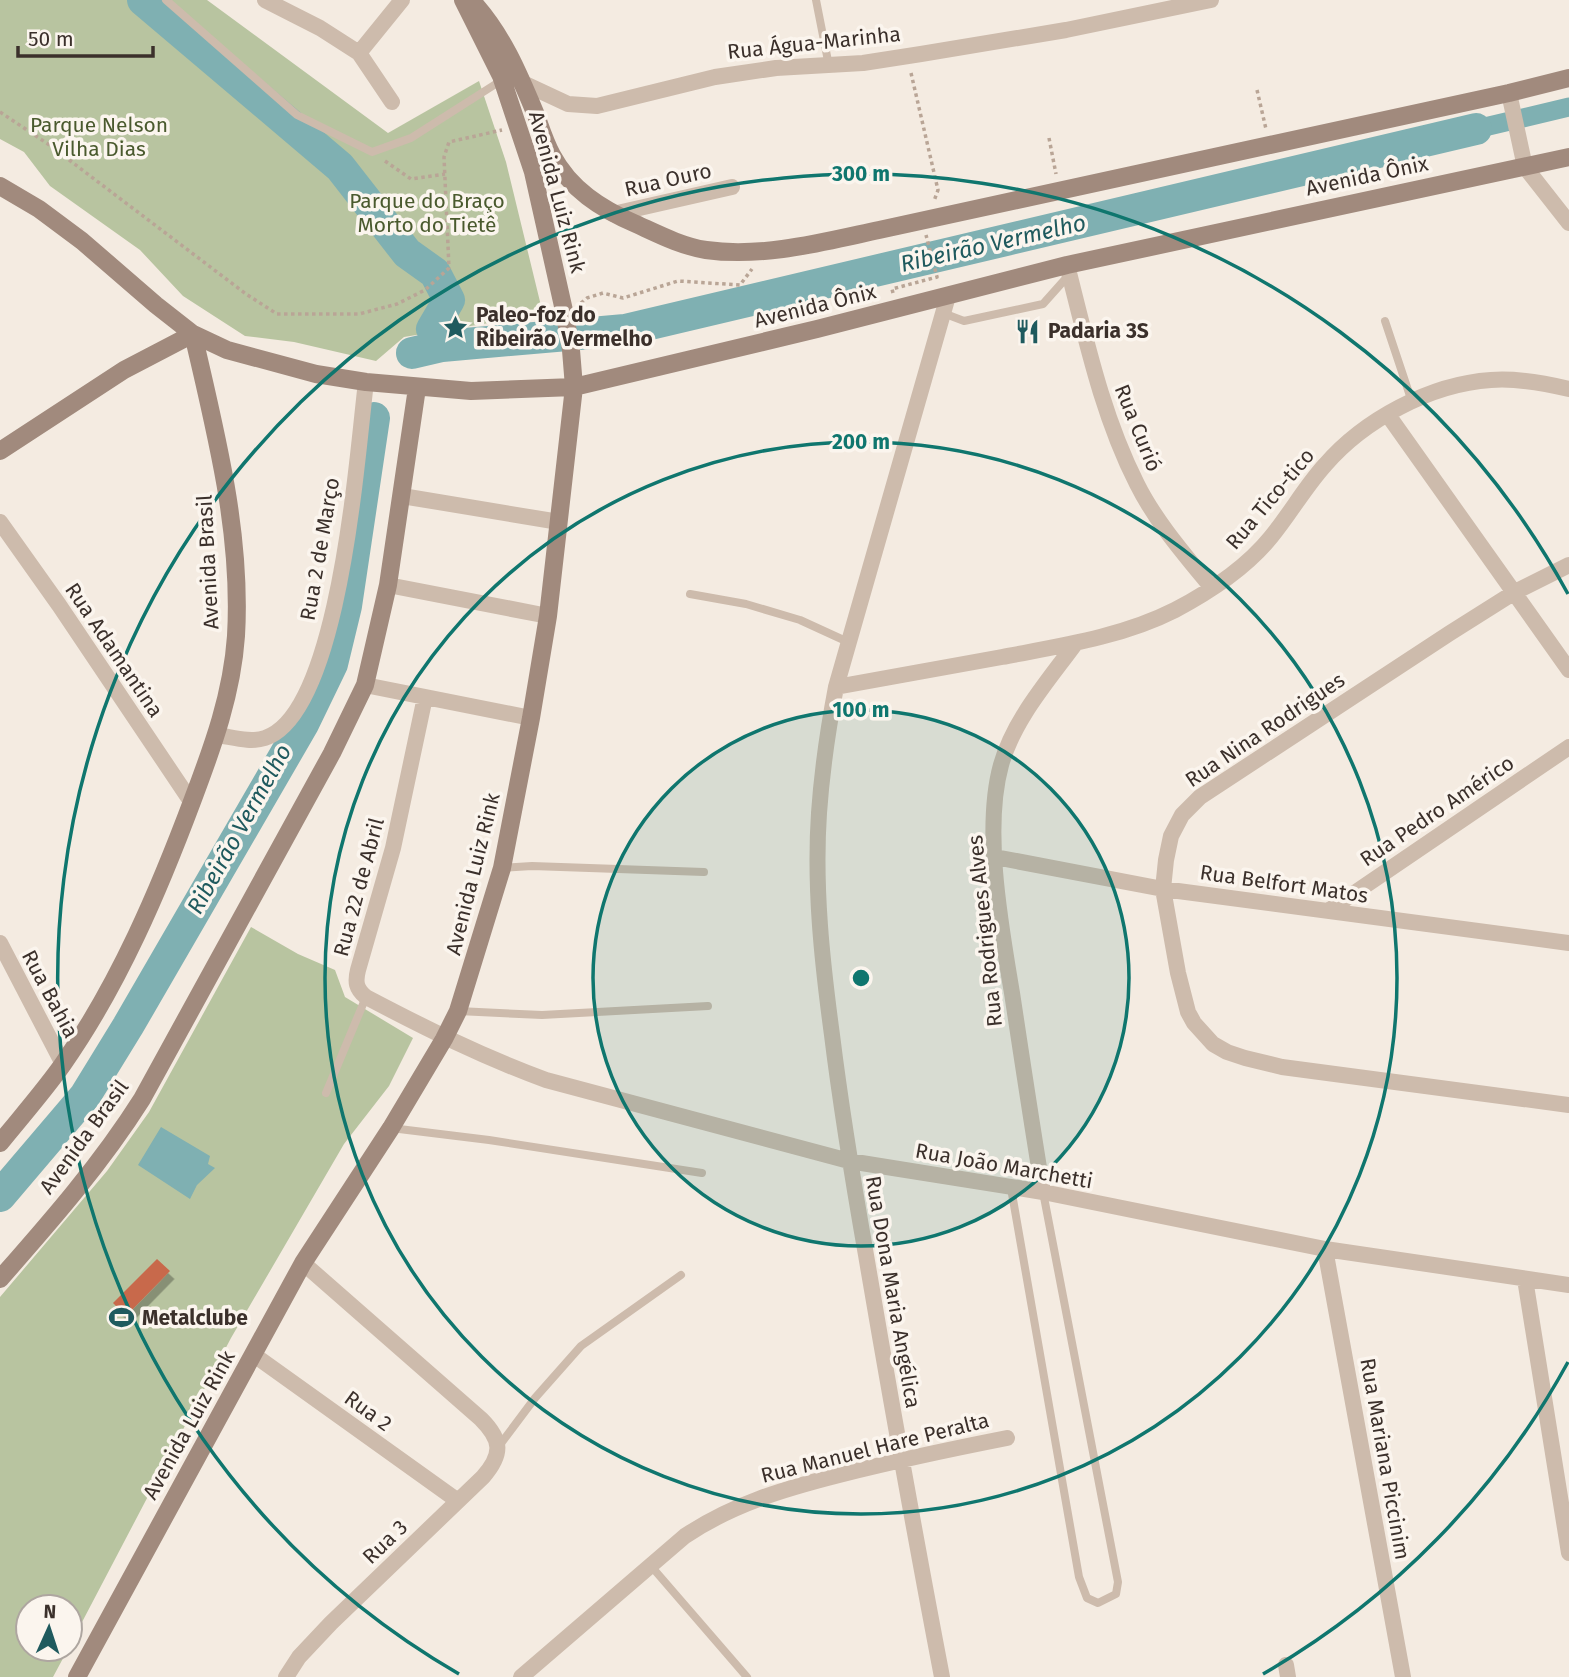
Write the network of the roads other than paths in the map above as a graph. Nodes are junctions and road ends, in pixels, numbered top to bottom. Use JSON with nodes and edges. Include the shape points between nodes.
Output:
{"nodes":[{"id":1,"x":166,"y":0,"type":"edge"},
{"id":2,"x":265,"y":0,"type":"edge"},
{"id":3,"x":402,"y":0,"type":"edge"},
{"id":4,"x":463,"y":0,"type":"edge"},
{"id":5,"x":471,"y":0,"type":"edge"},
{"id":6,"x":816,"y":0,"type":"edge"},
{"id":7,"x":1211,"y":0,"type":"edge"},
{"id":8,"x":359,"y":53,"type":"junction"},
{"id":9,"x":829,"y":66,"type":"junction"},
{"id":10,"x":1569,"y":78,"type":"edge"},
{"id":11,"x":502,"y":80,"type":"junction"},
{"id":12,"x":523,"y":83,"type":"junction"},
{"id":13,"x":1510,"y":97,"type":"junction"},
{"id":14,"x":392,"y":102,"type":"dead end"},
{"id":15,"x":1569,"y":157,"type":"edge"},
{"id":16,"x":1524,"y":162,"type":"junction"},
{"id":17,"x":0,"y":186,"type":"edge"},
{"id":18,"x":732,"y":187,"type":"dead end"},
{"id":19,"x":613,"y":215,"type":"junction"},
{"id":20,"x":1569,"y":223,"type":"edge"},
{"id":21,"x":1068,"y":270,"type":"junction"},
{"id":22,"x":946,"y":305,"type":"junction"},
{"id":23,"x":1385,"y":321,"type":"dead end"},
{"id":24,"x":193,"y":334,"type":"junction"},
{"id":25,"x":366,"y":383,"type":"junction"},
{"id":26,"x":574,"y":387,"type":"junction"},
{"id":27,"x":417,"y":388,"type":"junction"},
{"id":28,"x":1569,"y":389,"type":"edge"},
{"id":29,"x":1412,"y":402,"type":"junction"},
{"id":30,"x":1388,"y":415,"type":"junction"},
{"id":31,"x":0,"y":451,"type":"edge"},
{"id":32,"x":402,"y":496,"type":"junction"},
{"id":33,"x":0,"y":522,"type":"edge"},
{"id":34,"x":559,"y":522,"type":"junction"},
{"id":35,"x":1569,"y":565,"type":"edge"},
{"id":36,"x":387,"y":585,"type":"junction"},
{"id":37,"x":1212,"y":588,"type":"junction"},
{"id":38,"x":1515,"y":592,"type":"junction"},
{"id":39,"x":690,"y":594,"type":"dead end"},
{"id":40,"x":548,"y":617,"type":"junction"},
{"id":41,"x":848,"y":642,"type":"junction"},
{"id":42,"x":1075,"y":643,"type":"junction"},
{"id":43,"x":1569,"y":670,"type":"edge"},
{"id":44,"x":365,"y":685,"type":"junction"},
{"id":45,"x":836,"y":687,"type":"junction"},
{"id":46,"x":425,"y":697,"type":"junction"},
{"id":47,"x":531,"y":718,"type":"junction"},
{"id":48,"x":217,"y":735,"type":"junction"},
{"id":49,"x":1569,"y":747,"type":"edge"},
{"id":50,"x":192,"y":803,"type":"junction"},
{"id":51,"x":995,"y":858,"type":"junction"},
{"id":52,"x":502,"y":869,"type":"junction"},
{"id":53,"x":704,"y":872,"type":"dead end"},
{"id":54,"x":1163,"y":889,"type":"junction"},
{"id":55,"x":1328,"y":911,"type":"junction"},
{"id":56,"x":0,"y":943,"type":"edge"},
{"id":57,"x":1569,"y":943,"type":"edge"},
{"id":58,"x":366,"y":997,"type":"junction"},
{"id":59,"x":708,"y":1006,"type":"dead end"},
{"id":60,"x":458,"y":1011,"type":"junction"},
{"id":61,"x":444,"y":1039,"type":"junction"},
{"id":62,"x":63,"y":1064,"type":"junction"},
{"id":63,"x":326,"y":1093,"type":"dead end"},
{"id":64,"x":1569,"y":1105,"type":"edge"},
{"id":65,"x":391,"y":1128,"type":"junction"},
{"id":66,"x":0,"y":1143,"type":"edge"},
{"id":67,"x":849,"y":1161,"type":"junction"},
{"id":68,"x":702,"y":1173,"type":"dead end"},
{"id":69,"x":1011,"y":1188,"type":"junction"},
{"id":70,"x":1043,"y":1192,"type":"junction"},
{"id":71,"x":1325,"y":1249,"type":"junction"},
{"id":72,"x":303,"y":1264,"type":"junction"},
{"id":73,"x":681,"y":1275,"type":"dead end"},
{"id":74,"x":0,"y":1279,"type":"edge"},
{"id":75,"x":1525,"y":1279,"type":"junction"},
{"id":76,"x":1569,"y":1285,"type":"edge"},
{"id":77,"x":254,"y":1355,"type":"junction"},
{"id":78,"x":1007,"y":1438,"type":"dead end"},
{"id":79,"x":497,"y":1448,"type":"junction"},
{"id":80,"x":901,"y":1459,"type":"junction"},
{"id":81,"x":458,"y":1501,"type":"junction"},
{"id":82,"x":1569,"y":1553,"type":"edge"},
{"id":83,"x":651,"y":1566,"type":"junction"},
{"id":84,"x":77,"y":1677,"type":"edge"},
{"id":85,"x":286,"y":1677,"type":"edge"},
{"id":86,"x":521,"y":1677,"type":"edge"},
{"id":87,"x":747,"y":1677,"type":"edge"},
{"id":88,"x":942,"y":1677,"type":"edge"},
{"id":89,"x":1403,"y":1677,"type":"edge"}],
"edges":[{"from":1,"to":11,"type":"lane","via":[[297,115],[372,152],[411,138]]},
{"from":2,"to":8,"type":"street"},
{"from":3,"to":8,"type":"street"},
{"from":4,"to":11,"type":"main road","name":"Avenida Luiz Rink"},
{"from":5,"to":12,"type":"main road","via":[[498,32]]},
{"from":6,"to":9,"type":"lane"},
{"from":7,"to":9,"type":"street","name":"Rua Água-Marinha","via":[[1066,30]]},
{"from":8,"to":14,"type":"street"},
{"from":9,"to":12,"type":"street","name":"Rua Água-Marinha","via":[[746,72],[589,106],[568,104]]},
{"from":10,"to":13,"type":"main road"},
{"from":11,"to":26,"type":"main road","name":"Avenida Luiz Rink","via":[[533,173],[565,315]]},
{"from":12,"to":19,"type":"main road","via":[[560,168],[584,194]]},
{"from":13,"to":16,"type":"street"},
{"from":13,"to":19,"type":"main road","via":[[1060,190],[926,227],[802,246],[704,250]]},
{"from":15,"to":16,"type":"main road","name":"Avenida Ônix"},
{"from":16,"to":20,"type":"street"},
{"from":16,"to":21,"type":"main road","name":"Avenida Ônix"},
{"from":17,"to":24,"type":"main road","via":[[82,241]]},
{"from":18,"to":19,"type":"street","name":"Rua Ouro"},
{"from":21,"to":22,"type":"main road","name":"Avenida Ônix"},
{"from":21,"to":22,"type":"lane","via":[[1043,304],[964,321]]},
{"from":21,"to":37,"type":"street","name":"Rua Curió","via":[[1117,439],[1138,485]]},
{"from":22,"to":26,"type":"main road","name":"Avenida Ônix"},
{"from":22,"to":41,"type":"street","name":"Rua Dona Maria Angélica"},
{"from":23,"to":29,"type":"lane"},
{"from":24,"to":25,"type":"main road","name":"Avenida Ônix","via":[[273,364]]},
{"from":24,"to":31,"type":"main road","via":[[124,370]]},
{"from":24,"to":48,"type":"main road","name":"Avenida Brasil","via":[[223,466],[237,586],[234,657]]},
{"from":25,"to":27,"type":"main road","name":"Avenida Ônix"},
{"from":25,"to":48,"type":"street","name":"Rua 2 de Março","via":[[341,576],[329,628],[303,701],[282,729],[265,738]]},
{"from":26,"to":27,"type":"main road","name":"Avenida Ônix"},
{"from":26,"to":34,"type":"main road","name":"Avenida Luiz Rink"},
{"from":27,"to":32,"type":"main road","name":"Avenida Brasil"},
{"from":28,"to":29,"type":"street","name":"Rua Tico-tico","via":[[1491,380],[1444,389]]},
{"from":29,"to":30,"type":"street","name":"Rua Tico-tico"},
{"from":30,"to":37,"type":"street","name":"Rua Tico-tico","via":[[1340,449],[1271,537],[1242,567]]},
{"from":30,"to":38,"type":"street"},
{"from":32,"to":34,"type":"street"},
{"from":32,"to":36,"type":"main road","name":"Avenida Brasil"},
{"from":33,"to":50,"type":"street","name":"Rua Adamantina"},
{"from":34,"to":40,"type":"main road","name":"Avenida Luiz Rink"},
{"from":35,"to":38,"type":"street","name":"Rua Nina Rodrigues"},
{"from":36,"to":40,"type":"street"},
{"from":36,"to":44,"type":"main road","name":"Avenida Brasil"},
{"from":37,"to":42,"type":"street","name":"Rua Tico-tico","via":[[1174,610]]},
{"from":38,"to":43,"type":"street"},
{"from":38,"to":54,"type":"street","name":"Rua Nina Rodrigues","via":[[1199,797],[1171,836]]},
{"from":39,"to":41,"type":"lane","via":[[800,620]]},
{"from":40,"to":47,"type":"main road","name":"Avenida Luiz Rink"},
{"from":41,"to":45,"type":"street","name":"Rua Dona Maria Angélica"},
{"from":42,"to":45,"type":"street","name":"Rua Tico-tico"},
{"from":42,"to":51,"type":"street","name":"Rua Rodrigues Alves","via":[[1008,746],[996,795]]},
{"from":44,"to":46,"type":"street"},
{"from":44,"to":74,"type":"main road","name":"Avenida Brasil","via":[[142,1099],[90,1173]]},
{"from":45,"to":67,"type":"street","name":"Rua Dona Maria Angélica","via":[[819,815],[819,918]]},
{"from":46,"to":47,"type":"street"},
{"from":46,"to":58,"type":"street","name":"Rua 22 de Abril","via":[[393,848],[357,974],[357,987]]},
{"from":47,"to":52,"type":"main road","name":"Avenida Luiz Rink"},
{"from":48,"to":50,"type":"main road","name":"Avenida Brasil"},
{"from":49,"to":55,"type":"street","name":"Rua Pedro Américo"},
{"from":50,"to":62,"type":"main road","name":"Avenida Brasil","via":[[174,852],[113,980]]},
{"from":51,"to":54,"type":"street","name":"Rua Belfort Matos"},
{"from":51,"to":70,"type":"street","name":"Rua Rodrigues Alves","via":[[1002,934]]},
{"from":52,"to":53,"type":"lane"},
{"from":52,"to":60,"type":"main road","name":"Avenida Luiz Rink"},
{"from":54,"to":55,"type":"street","name":"Rua Belfort Matos"},
{"from":54,"to":64,"type":"street","name":"Rua Nina Rodrigues","via":[[1188,1012],[1203,1034],[1227,1052],[1282,1067]]},
{"from":55,"to":57,"type":"street","name":"Rua Belfort Matos"},
{"from":56,"to":62,"type":"street","name":"Rua Bahia"},
{"from":58,"to":61,"type":"street"},
{"from":58,"to":63,"type":"lane"},
{"from":59,"to":60,"type":"lane","via":[[542,1015]]},
{"from":60,"to":61,"type":"main road","name":"Avenida Luiz Rink"},
{"from":61,"to":65,"type":"main road","name":"Avenida Luiz Rink"},
{"from":61,"to":67,"type":"street","name":"Rua João Marchetti","via":[[546,1080]]},
{"from":62,"to":66,"type":"main road","name":"Avenida Brasil"},
{"from":65,"to":68,"type":"lane"},
{"from":65,"to":72,"type":"main road","name":"Avenida Luiz Rink"},
{"from":67,"to":69,"type":"street","name":"Rua João Marchetti"},
{"from":67,"to":80,"type":"street","name":"Rua Dona Maria Angélica"},
{"from":69,"to":70,"type":"street","name":"Rua João Marchetti"},
{"from":69,"to":70,"type":"lane","via":[[1079,1577],[1087,1598],[1098,1603],[1115,1594],[1118,1582]]},
{"from":70,"to":71,"type":"street","name":"Rua João Marchetti"},
{"from":71,"to":75,"type":"street","name":"Rua João Marchetti"},
{"from":71,"to":89,"type":"street","name":"Rua Mariana Piccinim"},
{"from":72,"to":77,"type":"main road","name":"Avenida Luiz Rink"},
{"from":72,"to":79,"type":"street","via":[[493,1432]]},
{"from":73,"to":79,"type":"lane","via":[[581,1346]]},
{"from":75,"to":76,"type":"street","name":"Rua João Marchetti"},
{"from":75,"to":82,"type":"street"},
{"from":77,"to":81,"type":"street","name":"Rua 2"},
{"from":77,"to":84,"type":"main road","name":"Avenida Luiz Rink"},
{"from":78,"to":80,"type":"street","name":"Rua Manuel Hare Peralta"},
{"from":79,"to":81,"type":"street","name":"Rua 3","via":[[494,1463]]},
{"from":80,"to":83,"type":"street","name":"Rua Manuel Hare Peralta","via":[[777,1491],[710,1519]]},
{"from":80,"to":88,"type":"street","name":"Rua Dona Maria Angélica"},
{"from":81,"to":85,"type":"street","name":"Rua 3","via":[[331,1623]]},
{"from":83,"to":86,"type":"street","name":"Rua Manuel Hare Peralta"},
{"from":83,"to":87,"type":"lane"}]}
